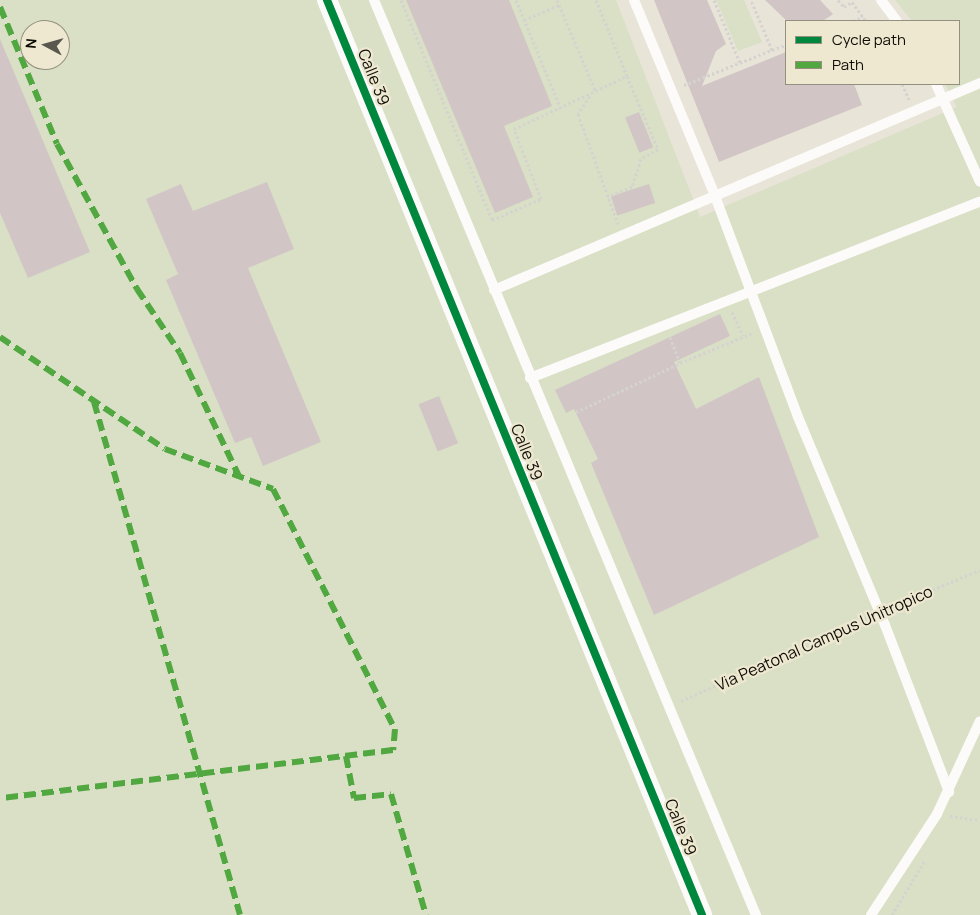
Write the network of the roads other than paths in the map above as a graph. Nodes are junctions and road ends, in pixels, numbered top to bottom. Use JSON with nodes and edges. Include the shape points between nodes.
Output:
{"nodes":[{"id":1,"x":327,"y":0,"type":"edge"},
{"id":2,"x":374,"y":0,"type":"edge"},
{"id":3,"x":634,"y":0,"type":"edge"},
{"id":4,"x":881,"y":0,"type":"edge"},
{"id":5,"x":897,"y":20,"type":"edge"},
{"id":6,"x":980,"y":84,"type":"edge"},
{"id":7,"x":937,"y":85,"type":"edge"},
{"id":8,"x":944,"y":98,"type":"junction"},
{"id":9,"x":980,"y":182,"type":"edge"},
{"id":10,"x":715,"y":196,"type":"junction"},
{"id":11,"x":980,"y":202,"type":"edge"},
{"id":12,"x":494,"y":290,"type":"junction"},
{"id":13,"x":750,"y":292,"type":"junction"},
{"id":14,"x":530,"y":378,"type":"junction"},
{"id":15,"x":980,"y":721,"type":"edge"},
{"id":16,"x":949,"y":792,"type":"junction"},
{"id":17,"x":702,"y":915,"type":"edge"},
{"id":18,"x":756,"y":915,"type":"edge"},
{"id":19,"x":871,"y":915,"type":"edge"}],
"edges":[{"from":1,"to":17,"type":"street","name":"Calle 39"},
{"from":2,"to":12,"type":"lane"},
{"from":3,"to":10,"type":"lane"},
{"from":4,"to":5,"type":"lane"},
{"from":6,"to":8,"type":"lane"},
{"from":7,"to":8,"type":"lane"},
{"from":8,"to":9,"type":"lane"},
{"from":8,"to":10,"type":"lane"},
{"from":10,"to":12,"type":"lane"},
{"from":10,"to":13,"type":"lane"},
{"from":11,"to":13,"type":"lane"},
{"from":12,"to":14,"type":"lane"},
{"from":13,"to":14,"type":"lane"},
{"from":13,"to":16,"type":"lane"},
{"from":14,"to":18,"type":"lane"},
{"from":15,"to":16,"type":"lane"},
{"from":16,"to":19,"type":"lane"}]}
